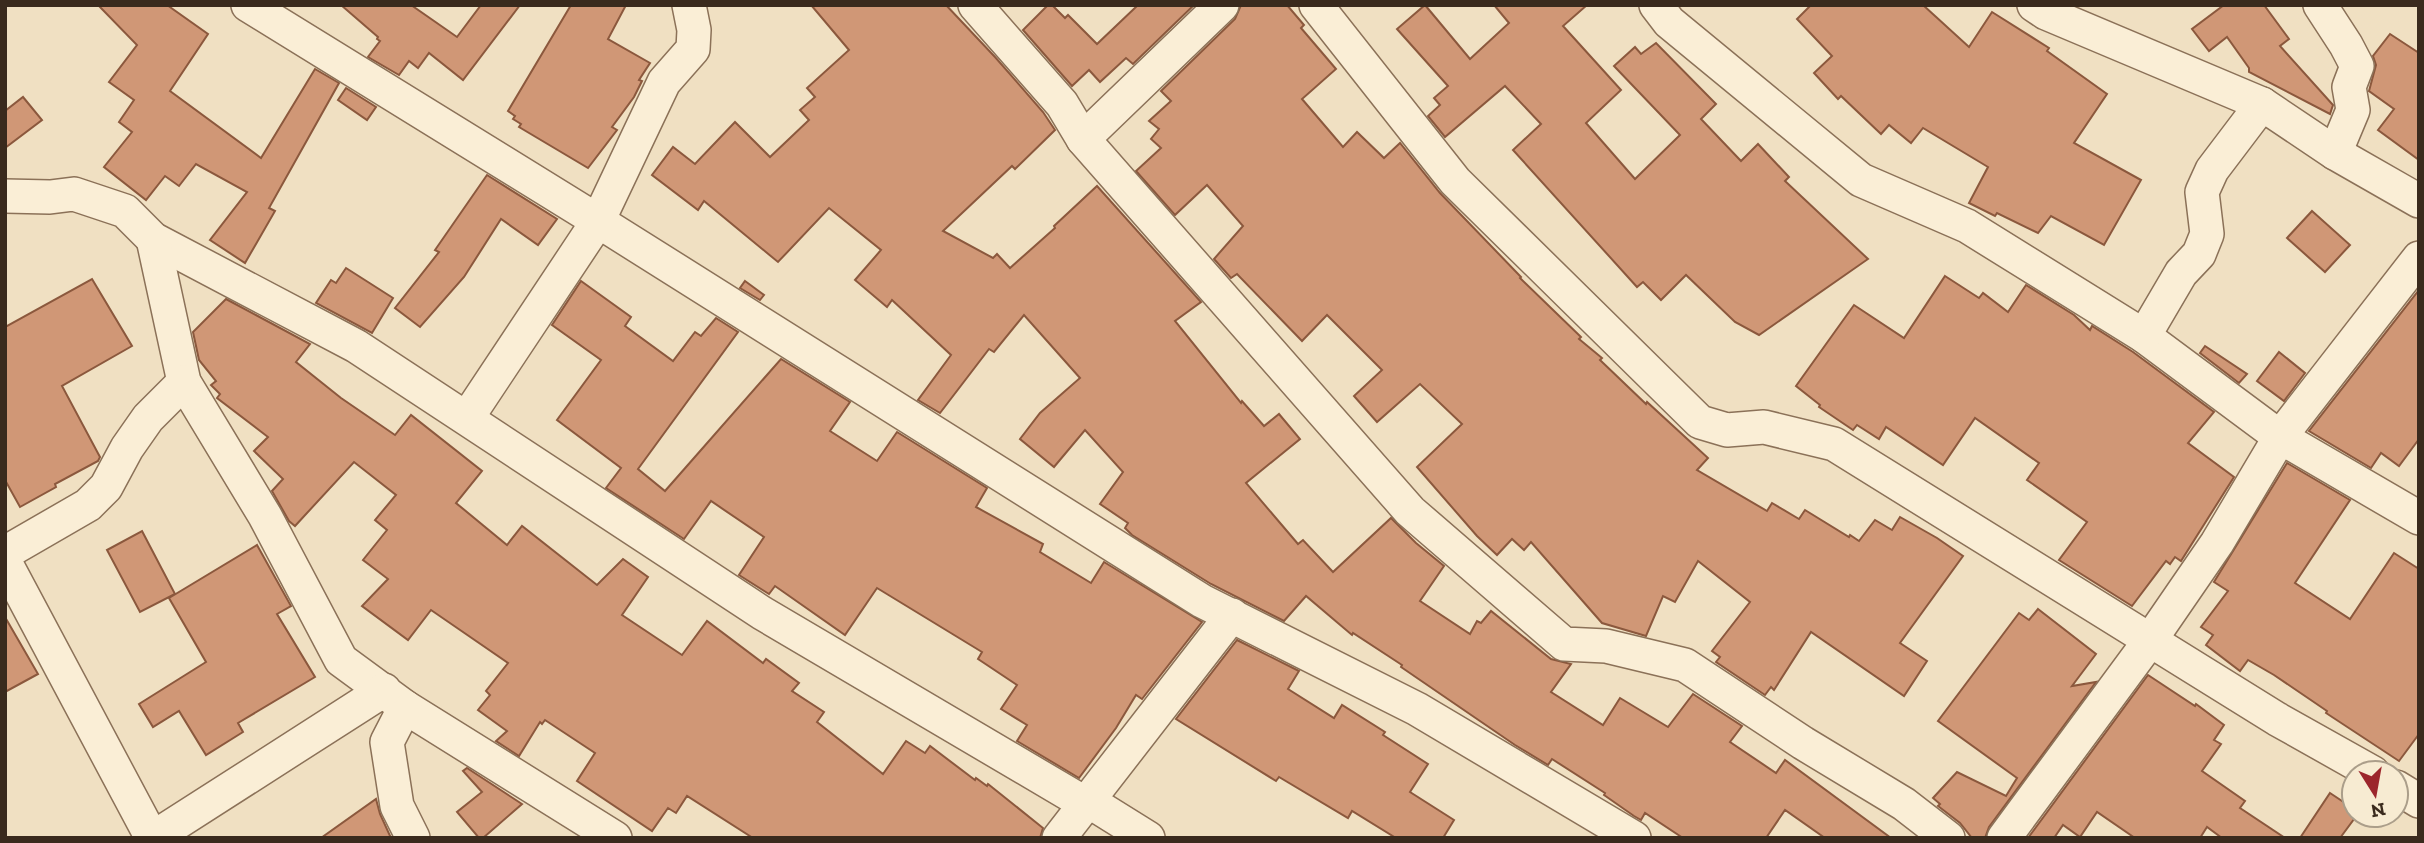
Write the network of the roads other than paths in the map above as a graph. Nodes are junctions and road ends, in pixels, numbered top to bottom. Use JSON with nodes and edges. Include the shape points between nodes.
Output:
{"nodes":[{"id":1,"x":247,"y":5,"type":"edge"},
{"id":2,"x":689,"y":5,"type":"edge"},
{"id":3,"x":975,"y":5,"type":"edge"},
{"id":4,"x":1222,"y":5,"type":"edge"},
{"id":5,"x":1316,"y":5,"type":"edge"},
{"id":6,"x":1656,"y":5,"type":"edge"},
{"id":7,"x":2034,"y":5,"type":"edge"},
{"id":8,"x":2320,"y":5,"type":"edge"},
{"id":9,"x":2262,"y":104,"type":"junction"},
{"id":10,"x":1083,"y":139,"type":"junction"},
{"id":11,"x":2336,"y":153,"type":"junction"},
{"id":12,"x":5,"y":196,"type":"edge"},
{"id":13,"x":2419,"y":201,"type":"edge"},
{"id":14,"x":598,"y":220,"type":"junction"},
{"id":15,"x":153,"y":239,"type":"junction"},
{"id":16,"x":2419,"y":258,"type":"edge"},
{"id":17,"x":2144,"y":336,"type":"junction"},
{"id":18,"x":184,"y":382,"type":"junction"},
{"id":19,"x":467,"y":418,"type":"junction"},
{"id":20,"x":2280,"y":438,"type":"junction"},
{"id":21,"x":2419,"y":519,"type":"edge"},
{"id":22,"x":5,"y":553,"type":"edge"},
{"id":23,"x":5,"y":562,"type":"edge"},
{"id":24,"x":1232,"y":615,"type":"junction"},
{"id":25,"x":2151,"y":639,"type":"junction"},
{"id":26,"x":395,"y":699,"type":"junction"},
{"id":27,"x":2348,"y":759,"type":"edge"},
{"id":28,"x":1087,"y":800,"type":"junction"},
{"id":29,"x":153,"y":838,"type":"edge"},
{"id":30,"x":413,"y":838,"type":"edge"},
{"id":31,"x":615,"y":838,"type":"edge"},
{"id":32,"x":1059,"y":838,"type":"edge"},
{"id":33,"x":1148,"y":838,"type":"edge"},
{"id":34,"x":1634,"y":838,"type":"edge"},
{"id":35,"x":1948,"y":838,"type":"edge"},
{"id":36,"x":2004,"y":838,"type":"edge"}],
"edges":[{"from":1,"to":14,"type":"street"},
{"from":2,"to":14,"type":"street","via":[[693,49],[664,82]]},
{"from":3,"to":10,"type":"street","via":[[1062,104]]},
{"from":4,"to":10,"type":"street"},
{"from":5,"to":25,"type":"street","via":[[1455,181],[1700,422],[1727,430],[1764,427],[1833,444]]},
{"from":6,"to":17,"type":"street","via":[[1670,22],[1861,180],[1968,226]]},
{"from":7,"to":9,"type":"street"},
{"from":8,"to":11,"type":"street","via":[[2357,66],[2349,87],[2353,110]]},
{"from":9,"to":11,"type":"street"},
{"from":9,"to":17,"type":"street","via":[[2212,170],[2202,192],[2207,234],[2199,254],[2181,273]]},
{"from":10,"to":35,"type":"street","via":[[1410,511],[1564,644],[1606,646],[1685,665],[1904,804]]},
{"from":11,"to":13,"type":"street"},
{"from":12,"to":15,"type":"street","via":[[74,194],[125,211]]},
{"from":14,"to":19,"type":"street"},
{"from":14,"to":24,"type":"street","via":[[1202,601]]},
{"from":15,"to":18,"type":"street"},
{"from":15,"to":19,"type":"street","via":[[356,346]]},
{"from":16,"to":20,"type":"street"},
{"from":17,"to":20,"type":"street"},
{"from":18,"to":22,"type":"street","via":[[148,418],[106,487],[88,505]]},
{"from":18,"to":26,"type":"street","via":[[265,516],[341,660]]},
{"from":19,"to":28,"type":"street","via":[[762,613],[1081,801]]},
{"from":20,"to":21,"type":"street"},
{"from":20,"to":25,"type":"street","via":[[2217,543]]},
{"from":23,"to":29,"type":"street"},
{"from":24,"to":28,"type":"street"},
{"from":24,"to":34,"type":"street","via":[[1417,709]]},
{"from":25,"to":27,"type":"street"},
{"from":25,"to":36,"type":"street"},
{"from":26,"to":29,"type":"street"},
{"from":26,"to":30,"type":"street","via":[[387,742],[397,806]]},
{"from":26,"to":31,"type":"street"},
{"from":28,"to":32,"type":"street"},
{"from":28,"to":33,"type":"street"}]}
